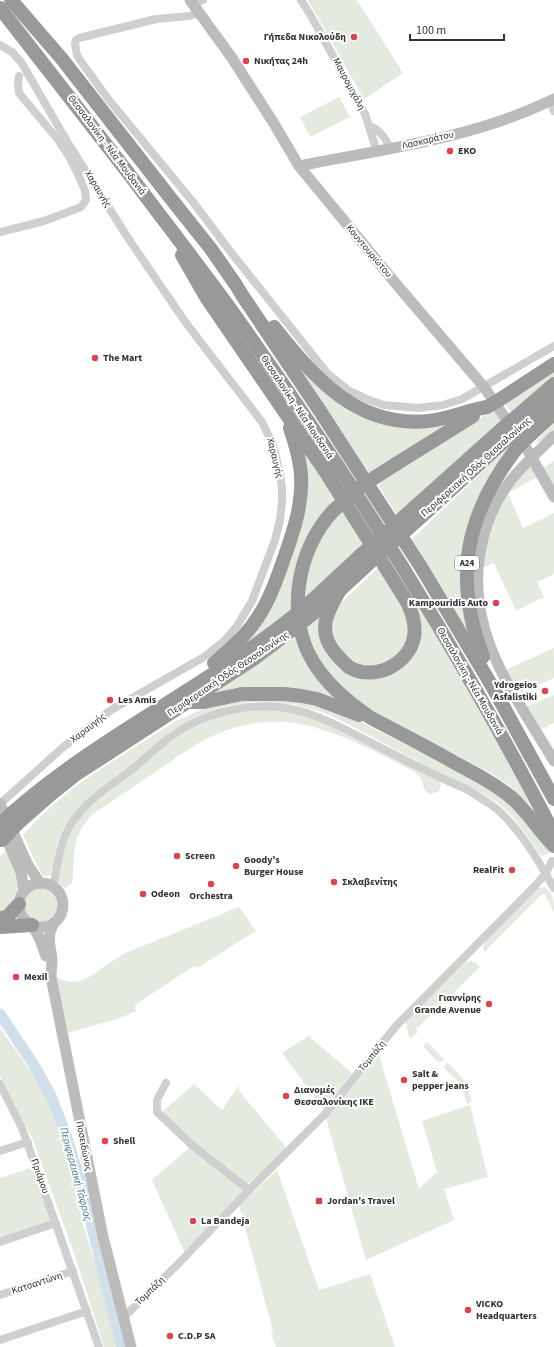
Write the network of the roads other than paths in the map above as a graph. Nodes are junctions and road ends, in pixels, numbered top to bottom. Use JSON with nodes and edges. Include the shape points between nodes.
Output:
{"nodes":[{"id":1,"x":11,"y":0,"type":"edge"},
{"id":2,"x":301,"y":0,"type":"edge"},
{"id":3,"x":197,"y":4,"type":"edge"},
{"id":4,"x":0,"y":8,"type":"edge"},
{"id":5,"x":0,"y":45,"type":"edge"},
{"id":6,"x":19,"y":76,"type":"dead end"},
{"id":7,"x":553,"y":104,"type":"edge"},
{"id":8,"x":370,"y":126,"type":"junction"},
{"id":9,"x":391,"y":149,"type":"junction"},
{"id":10,"x":377,"y":152,"type":"junction"},
{"id":11,"x":299,"y":166,"type":"junction"},
{"id":12,"x":157,"y":211,"type":"junction"},
{"id":13,"x":0,"y":232,"type":"edge"},
{"id":14,"x":236,"y":285,"type":"junction"},
{"id":15,"x":554,"y":346,"type":"edge"},
{"id":16,"x":554,"y":364,"type":"edge"},
{"id":17,"x":554,"y":384,"type":"edge"},
{"id":18,"x":484,"y":387,"type":"junction"},
{"id":19,"x":554,"y":398,"type":"edge"},
{"id":20,"x":487,"y":407,"type":"junction"},
{"id":21,"x":554,"y":413,"type":"edge"},
{"id":22,"x":286,"y":414,"type":"junction"},
{"id":23,"x":522,"y":426,"type":"junction"},
{"id":24,"x":554,"y":436,"type":"edge"},
{"id":25,"x":510,"y":438,"type":"junction"},
{"id":26,"x":532,"y":458,"type":"junction"},
{"id":27,"x":554,"y":497,"type":"edge"},
{"id":28,"x":364,"y":560,"type":"junction"},
{"id":29,"x":340,"y":590,"type":"junction"},
{"id":30,"x":305,"y":614,"type":"junction"},
{"id":31,"x":492,"y":686,"type":"junction"},
{"id":32,"x":188,"y":695,"type":"junction"},
{"id":33,"x":371,"y":718,"type":"junction"},
{"id":34,"x":554,"y":761,"type":"edge"},
{"id":35,"x":554,"y":799,"type":"edge"},
{"id":36,"x":0,"y":804,"type":"edge"},
{"id":37,"x":15,"y":818,"type":"junction"},
{"id":38,"x":0,"y":825,"type":"edge"},
{"id":39,"x":554,"y":834,"type":"edge"},
{"id":40,"x":1,"y":841,"type":"edge"},
{"id":41,"x":554,"y":846,"type":"edge"},
{"id":42,"x":552,"y":861,"type":"dead end"},
{"id":43,"x":546,"y":873,"type":"junction"},
{"id":44,"x":40,"y":883,"type":"junction"},
{"id":45,"x":53,"y":886,"type":"junction"},
{"id":46,"x":554,"y":888,"type":"edge"},
{"id":47,"x":24,"y":890,"type":"junction"},
{"id":48,"x":19,"y":904,"type":"junction"},
{"id":49,"x":0,"y":919,"type":"edge"},
{"id":50,"x":32,"y":925,"type":"junction"},
{"id":51,"x":53,"y":925,"type":"junction"},
{"id":52,"x":0,"y":927,"type":"edge"},
{"id":53,"x":52,"y":967,"type":"junction"},
{"id":54,"x":166,"y":1083,"type":"dead end"},
{"id":55,"x":0,"y":1084,"type":"edge"},
{"id":56,"x":28,"y":1142,"type":"junction"},
{"id":57,"x":0,"y":1151,"type":"edge"},
{"id":58,"x":249,"y":1190,"type":"junction"},
{"id":59,"x":56,"y":1223,"type":"junction"},
{"id":60,"x":0,"y":1242,"type":"edge"},
{"id":61,"x":73,"y":1270,"type":"junction"},
{"id":62,"x":0,"y":1295,"type":"edge"},
{"id":63,"x":87,"y":1311,"type":"junction"},
{"id":64,"x":123,"y":1318,"type":"junction"},
{"id":65,"x":0,"y":1340,"type":"edge"},
{"id":66,"x":99,"y":1347,"type":"edge"},
{"id":67,"x":131,"y":1347,"type":"edge"}],
"edges":[{"from":1,"to":14,"type":"highway","name":"Θεσσαλονίκη - Νέα Μουδανιά","via":[[62,59]]},
{"from":2,"to":8,"type":"street","name":"Μαυρομιχάλη"},
{"from":3,"to":11,"type":"street","name":"Κουντουριώτου"},
{"from":3,"to":18,"type":"street","via":[[184,17],[148,20],[79,38],[75,42],[77,55],[109,100],[193,202],[279,314],[335,380],[348,390],[369,400],[384,405],[410,408],[450,403]]},
{"from":4,"to":12,"type":"highway","name":"Θεσσαλονίκη - Νέα Μουδανιά"},
{"from":5,"to":36,"type":"street","name":"Χαραυγής","via":[[12,52],[21,62],[128,238],[186,323],[262,422],[273,445],[282,487],[280,520],[264,570],[252,601],[237,626],[224,641],[204,657],[111,710],[61,749]]},
{"from":6,"to":13,"type":"street","via":[[19,93],[68,155],[85,191],[86,200],[81,207],[44,221]]},
{"from":7,"to":9,"type":"street","name":"Λασκαράτου","via":[[470,130]]},
{"from":8,"to":9,"type":"street","via":[[384,137]]},
{"from":8,"to":10,"type":"street","name":"Μαυρομιχάλη"},
{"from":9,"to":10,"type":"street","name":"Λασκαράτου"},
{"from":10,"to":11,"type":"street","name":"Λασκαράτου"},
{"from":11,"to":18,"type":"street","name":"Κουντουριώτου"},
{"from":12,"to":22,"type":"highway","via":[[206,298]]},
{"from":12,"to":39,"type":"highway","name":"Θεσσαλονίκη - Νέα Μουδανιά","via":[[235,315],[414,585],[465,671]]},
{"from":14,"to":20,"type":"highway","via":[[247,294],[307,367],[332,391],[348,402],[385,418],[414,421],[437,420]]},
{"from":14,"to":31,"type":"highway","name":"Θεσσαλονίκη - Νέα Μουδανιά","via":[[421,567]]},
{"from":15,"to":18,"type":"street"},
{"from":16,"to":20,"type":"highway","bridge":true},
{"from":17,"to":23,"type":"highway","name":"Περιφερειακή Οδός Θεσσαλονίκης"},
{"from":18,"to":26,"type":"street","name":"Κουντουριώτου"},
{"from":19,"to":23,"type":"highway","name":"Περιφερειακή Οδός Θεσσαλονίκης"},
{"from":20,"to":33,"type":"highway","bridge":true,"via":[[360,487],[326,519],[312,540],[302,565],[298,593],[299,619],[307,648],[323,676],[345,699]]},
{"from":21,"to":23,"type":"highway","number":"Α24"},
{"from":22,"to":29,"type":"highway","via":[[366,536],[410,609],[414,638],[399,662],[381,671],[363,672],[349,667],[331,648],[325,624],[329,608]]},
{"from":22,"to":32,"type":"highway","via":[[301,476],[299,509],[287,550],[258,618],[241,639],[208,668]]},
{"from":23,"to":25,"type":"highway","name":"Περιφερειακή Οδός Θεσσαλονίκης","bridge":true},
{"from":23,"to":25,"type":"highway","number":"Α24","bridge":true},
{"from":24,"to":26,"type":"street"},
{"from":25,"to":28,"type":"highway","name":"Περιφερειακή Οδός Θεσσαλονίκης","bridge":true,"via":[[419,511]]},
{"from":25,"to":31,"type":"highway","number":"Α24","via":[[497,477],[481,506],[467,558],[468,603]]},
{"from":26,"to":27,"type":"street","name":"Κουντουριώτου"},
{"from":26,"to":34,"type":"street","via":[[511,480],[491,514],[477,566],[477,594],[483,627],[494,656]]},
{"from":28,"to":29,"type":"highway","name":"Περιφερειακή Οδός Θεσσαλονίκης"},
{"from":28,"to":30,"type":"highway","name":"Περιφερειακή Οδός Θεσσαλονίκης"},
{"from":29,"to":30,"type":"highway","name":"Περιφερειακή Οδός Θεσσαλονίκης"},
{"from":30,"to":32,"type":"highway","name":"Περιφερειακή Οδός Θεσσαλονίκης","bridge":true,"via":[[250,649]]},
{"from":31,"to":35,"type":"highway","name":"Θεσσαλονίκη - Νέα Μουδανιά","number":"Α24"},
{"from":32,"to":33,"type":"highway","via":[[204,702],[242,694],[302,696]]},
{"from":32,"to":37,"type":"highway","name":"Περιφερειακή Οδός Θεσσαλονίκης","via":[[82,758],[51,780]]},
{"from":33,"to":41,"type":"highway","via":[[502,790],[521,806]]},
{"from":36,"to":44,"type":"street","via":[[28,865]]},
{"from":37,"to":38,"type":"highway","name":"Περιφερειακή Οδός Θεσσαλονίκης","bridge":true},
{"from":37,"to":40,"type":"highway","name":"Περιφερειακή Οδός Θεσσαλονίκης","bridge":true},
{"from":38,"to":47,"type":"street","via":[[21,872]]},
{"from":42,"to":43,"type":"street","name":"Τομπάζη"},
{"from":43,"to":45,"type":"street","via":[[509,821],[497,809],[466,789],[314,715],[278,707],[254,707],[210,715],[190,725],[164,742],[83,809],[72,821],[64,837]]},
{"from":43,"to":46,"type":"street"},
{"from":43,"to":58,"type":"street","name":"Τομπάζη","via":[[396,1026],[325,1114]]},
{"from":44,"to":45,"type":"street"},
{"from":44,"to":47,"type":"street"},
{"from":45,"to":51,"type":"street","via":[[60,894],[64,907],[61,917]]},
{"from":47,"to":48,"type":"street"},
{"from":48,"to":49,"type":"highway","via":[[8,916]]},
{"from":48,"to":50,"type":"street","via":[[21,914]]},
{"from":50,"to":51,"type":"street"},
{"from":50,"to":52,"type":"highway"},
{"from":50,"to":53,"type":"street"},
{"from":51,"to":53,"type":"street","name":"Ποσειδώνος","via":[[49,940]]},
{"from":53,"to":64,"type":"street","name":"Ποσειδώνος","via":[[51,977],[82,1138]]},
{"from":54,"to":58,"type":"street","via":[[157,1100],[157,1112],[192,1145]]},
{"from":55,"to":56,"type":"street","name":"Πριάμου"},
{"from":56,"to":57,"type":"street"},
{"from":56,"to":59,"type":"street","name":"Πριάμου"},
{"from":58,"to":64,"type":"street","name":"Τομπάζη"},
{"from":59,"to":60,"type":"street"},
{"from":59,"to":61,"type":"street","name":"Πριάμου"},
{"from":61,"to":62,"type":"street","name":"Κατσαντώνη"},
{"from":61,"to":63,"type":"street","name":"Πριάμου"},
{"from":63,"to":65,"type":"street"},
{"from":63,"to":66,"type":"street","name":"Πριάμου"},
{"from":64,"to":67,"type":"street","name":"Ποσειδώνος"}]}
